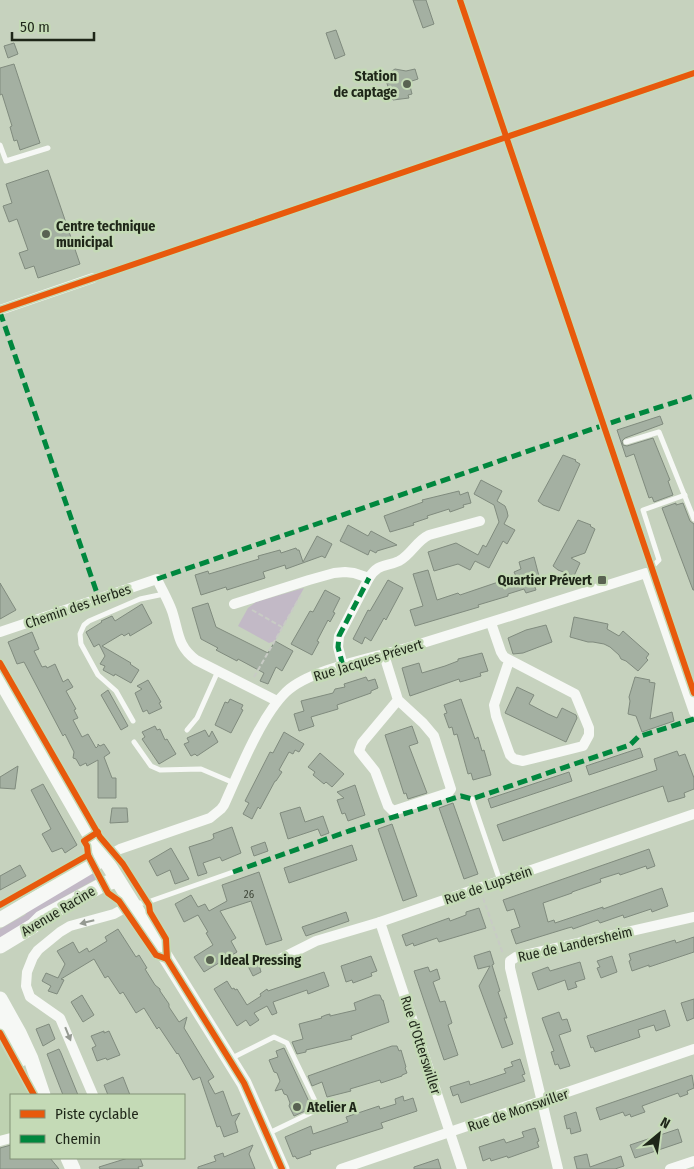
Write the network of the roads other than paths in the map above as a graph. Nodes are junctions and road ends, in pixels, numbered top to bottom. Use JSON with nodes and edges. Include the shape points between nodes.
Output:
{"nodes":[{"id":1,"x":0,"y":145,"type":"edge"},
{"id":2,"x":48,"y":148,"type":"dead end"},
{"id":3,"x":93,"y":278,"type":"dead end"},
{"id":4,"x":0,"y":310,"type":"edge"},
{"id":5,"x":626,"y":442,"type":"dead end"},
{"id":6,"x":685,"y":495,"type":"junction"},
{"id":7,"x":694,"y":519,"type":"edge"},
{"id":8,"x":480,"y":521,"type":"dead end"},
{"id":9,"x":646,"y":573,"type":"junction"},
{"id":10,"x":369,"y":578,"type":"junction"},
{"id":11,"x":164,"y":594,"type":"junction"},
{"id":12,"x":236,"y":603,"type":"road end"},
{"id":13,"x":491,"y":623,"type":"junction"},
{"id":14,"x":0,"y":632,"type":"edge"},
{"id":15,"x":384,"y":655,"type":"junction"},
{"id":16,"x":509,"y":661,"type":"junction"},
{"id":17,"x":343,"y":666,"type":"junction"},
{"id":18,"x":218,"y":671,"type":"junction"},
{"id":19,"x":0,"y":679,"type":"edge"},
{"id":20,"x":398,"y":700,"type":"junction"},
{"id":21,"x":277,"y":701,"type":"junction"},
{"id":22,"x":694,"y":712,"type":"edge"},
{"id":23,"x":133,"y":721,"type":"dead end"},
{"id":24,"x":187,"y":730,"type":"dead end"},
{"id":25,"x":134,"y":742,"type":"dead end"},
{"id":26,"x":234,"y":783,"type":"junction"},
{"id":27,"x":472,"y":799,"type":"dead end"},
{"id":28,"x":694,"y":814,"type":"edge"},
{"id":29,"x":104,"y":858,"type":"junction"},
{"id":30,"x":233,"y":872,"type":"dead end"},
{"id":31,"x":117,"y":880,"type":"junction"},
{"id":32,"x":500,"y":881,"type":"junction"},
{"id":33,"x":132,"y":904,"type":"junction"},
{"id":34,"x":694,"y":917,"type":"edge"},
{"id":35,"x":0,"y":920,"type":"edge"},
{"id":36,"x":380,"y":922,"type":"junction"},
{"id":37,"x":0,"y":946,"type":"edge"},
{"id":38,"x":282,"y":958,"type":"dead end"},
{"id":39,"x":0,"y":998,"type":"edge"},
{"id":40,"x":0,"y":1020,"type":"edge"},
{"id":41,"x":694,"y":1049,"type":"edge"},
{"id":42,"x":230,"y":1059,"type":"junction"},
{"id":43,"x":42,"y":1092,"type":"edge"},
{"id":44,"x":93,"y":1094,"type":"edge"},
{"id":45,"x":542,"y":1102,"type":"junction"},
{"id":46,"x":450,"y":1132,"type":"junction"},
{"id":47,"x":267,"y":1135,"type":"junction"},
{"id":48,"x":694,"y":1161,"type":"edge"},
{"id":49,"x":282,"y":1169,"type":"edge"},
{"id":50,"x":341,"y":1169,"type":"edge"},
{"id":51,"x":462,"y":1169,"type":"edge"},
{"id":52,"x":558,"y":1169,"type":"edge"},
{"id":53,"x":670,"y":1169,"type":"edge"}],
"edges":[{"from":1,"to":2,"type":"lane","via":[[6,161]]},
{"from":3,"to":4,"type":"street"},
{"from":5,"to":6,"type":"lane","via":[[659,432]]},
{"from":6,"to":7,"type":"lane"},
{"from":6,"to":9,"type":"lane","via":[[643,510],[659,560]]},
{"from":8,"to":10,"type":"street","via":[[422,538],[400,561],[376,568]]},
{"from":9,"to":13,"type":"street","name":"Rue Jacques Prévert"},
{"from":9,"to":22,"type":"street"},
{"from":10,"to":12,"type":"street","via":[[345,572]]},
{"from":10,"to":17,"type":"street","via":[[339,636]]},
{"from":11,"to":14,"type":"street","name":"Chemin des Herbes","via":[[157,579]]},
{"from":11,"to":18,"type":"street","via":[[183,648],[196,660]]},
{"from":11,"to":23,"type":"lane","via":[[140,599],[89,621],[80,634],[81,644],[98,675],[116,691]]},
{"from":13,"to":15,"type":"street","name":"Rue Jacques Prévert"},
{"from":13,"to":16,"type":"street","via":[[501,652]]},
{"from":15,"to":17,"type":"street","name":"Rue Jacques Prévert"},
{"from":15,"to":20,"type":"street"},
{"from":16,"to":16,"type":"street","via":[[494,704],[510,755],[523,761],[583,746],[589,728],[575,694]]},
{"from":17,"to":21,"type":"street","name":"Rue Jacques Prévert","via":[[302,681]]},
{"from":18,"to":21,"type":"street"},
{"from":18,"to":24,"type":"lane","via":[[197,718]]},
{"from":19,"to":29,"type":"main road"},
{"from":20,"to":20,"type":"street","via":[[434,736],[451,789],[448,794],[393,811],[388,806],[375,771],[359,751],[362,742]]},
{"from":21,"to":26,"type":"street","name":"Rue Jacques Prévert"},
{"from":25,"to":26,"type":"lane","via":[[151,766],[160,770],[201,769]]},
{"from":26,"to":29,"type":"street","name":"Rue Jacques Prévert","via":[[224,805],[210,818],[120,849]]},
{"from":27,"to":32,"type":"lane"},
{"from":28,"to":32,"type":"street","name":"Rue de Lupstein"},
{"from":29,"to":31,"type":"main road"},
{"from":29,"to":35,"type":"main road","name":"Avenue Racine"},
{"from":30,"to":33,"type":"lane","via":[[145,903]]},
{"from":31,"to":33,"type":"main road"},
{"from":31,"to":37,"type":"main road","name":"Avenue Racine","via":[[41,918]]},
{"from":32,"to":36,"type":"street","name":"Rue de Lupstein"},
{"from":33,"to":42,"type":"main road"},
{"from":33,"to":44,"type":"street","one_way":true,"via":[[114,914],[70,926],[60,932],[38,950],[27,972],[26,986],[30,997],[60,1018]]},
{"from":34,"to":45,"type":"street","name":"Rue de Landersheim","via":[[516,957],[510,962]]},
{"from":36,"to":38,"type":"street","name":"Rue de Lupstein","via":[[316,941]]},
{"from":36,"to":46,"type":"street","name":"Rue d'Otterswiller"},
{"from":39,"to":43,"type":"main road","via":[[31,1059]]},
{"from":40,"to":43,"type":"main road"},
{"from":41,"to":45,"type":"street","name":"Rue de Monswiller"},
{"from":42,"to":47,"type":"main road"},
{"from":42,"to":47,"type":"lane","via":[[274,1038],[286,1043],[319,1109]]},
{"from":45,"to":46,"type":"street","name":"Rue de Monswiller"},
{"from":45,"to":52,"type":"street","name":"Rue de Landersheim"},
{"from":46,"to":50,"type":"street","name":"Rue de Monswiller"},
{"from":46,"to":51,"type":"street","name":"Rue d'Otterswiller"},
{"from":47,"to":49,"type":"main road"},
{"from":48,"to":53,"type":"street"}]}
